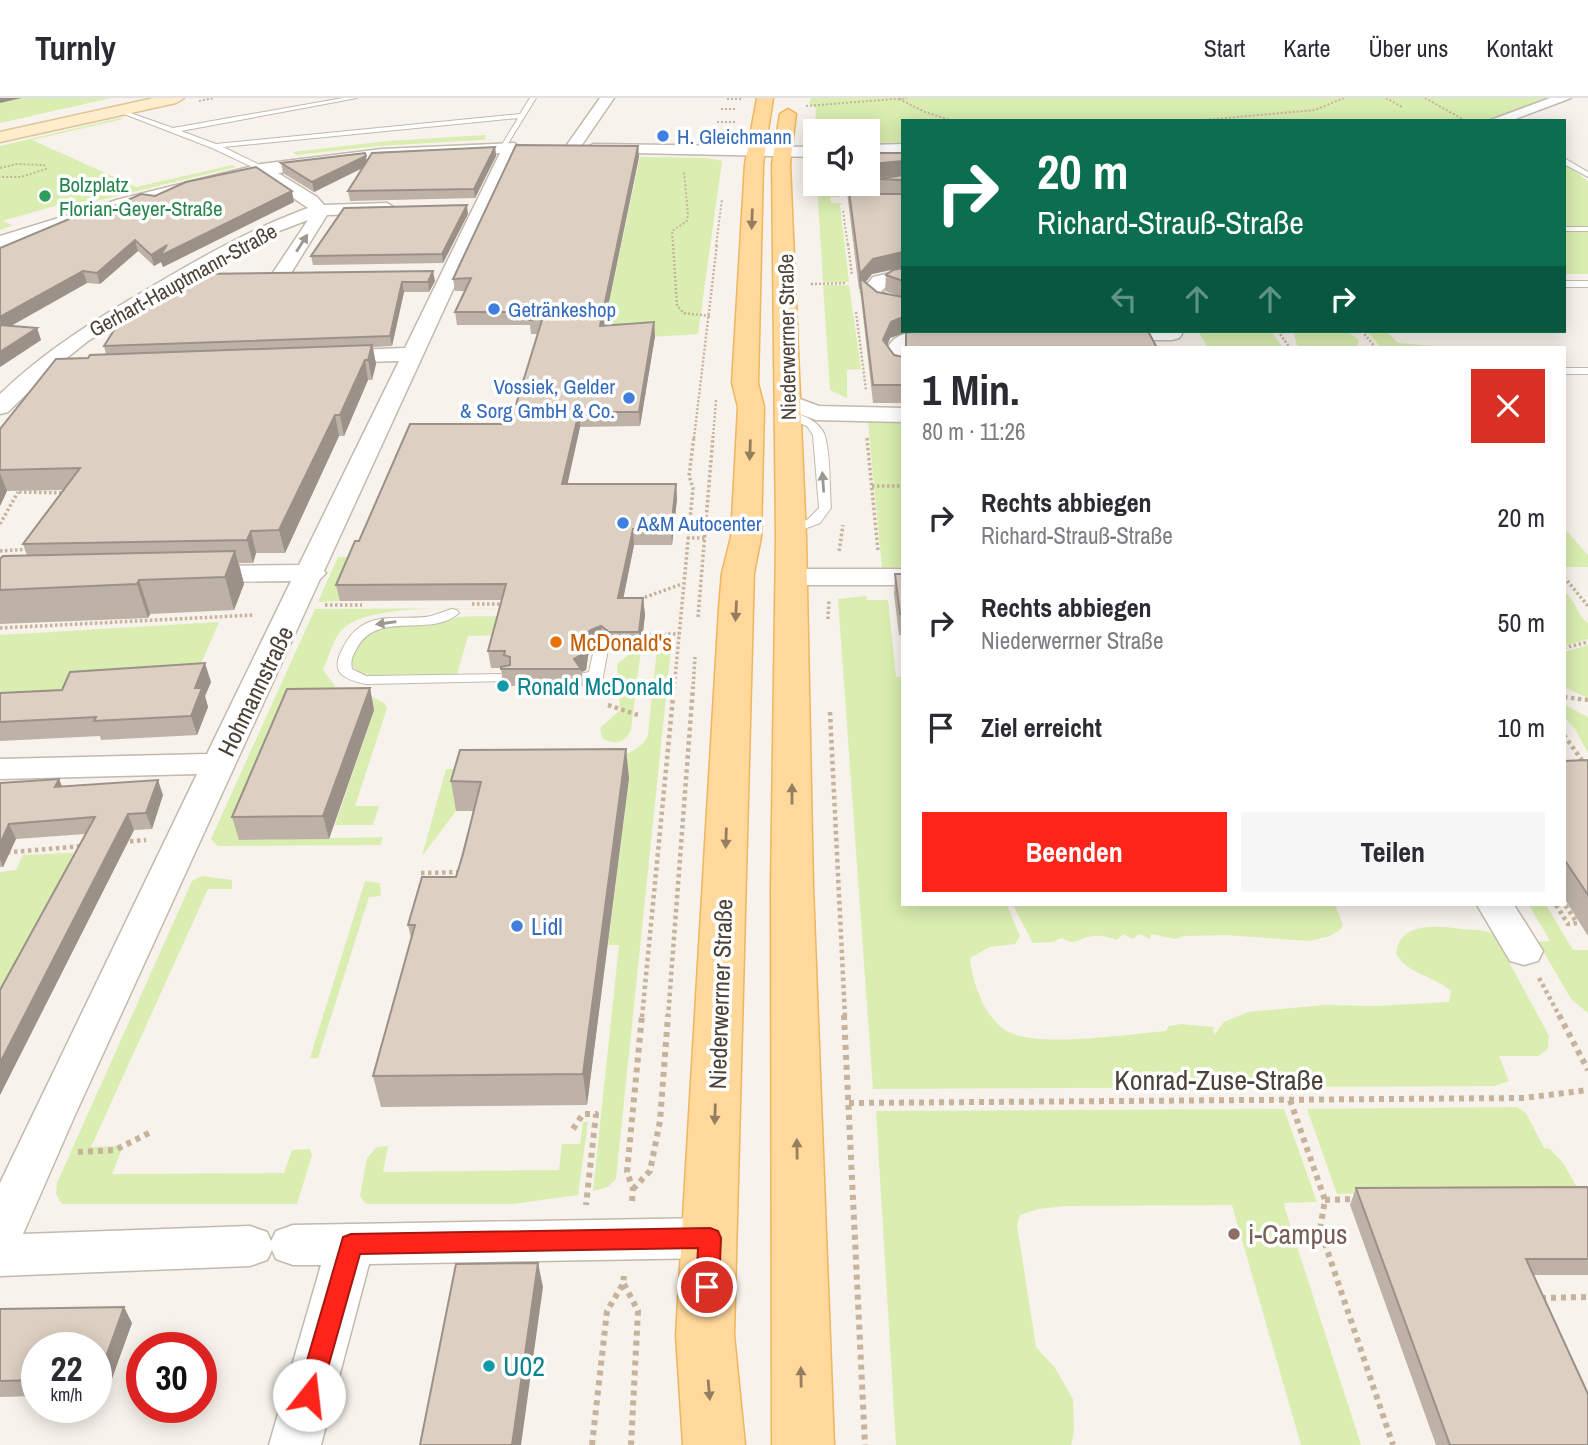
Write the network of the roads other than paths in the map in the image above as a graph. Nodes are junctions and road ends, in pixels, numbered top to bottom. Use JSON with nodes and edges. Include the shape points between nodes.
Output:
{"nodes":[{"id":1,"x":146,"y":98,"type":"edge"},
{"id":2,"x":176,"y":98,"type":"edge"},
{"id":3,"x":354,"y":98,"type":"edge"},
{"id":4,"x":533,"y":98,"type":"edge"},
{"id":5,"x":607,"y":98,"type":"edge"},
{"id":6,"x":765,"y":98,"type":"edge"},
{"id":7,"x":790,"y":98,"type":"edge"},
{"id":8,"x":1564,"y":98,"type":"edge"},
{"id":9,"x":117,"y":110,"type":"junction"},
{"id":10,"x":522,"y":116,"type":"junction"},
{"id":11,"x":1501,"y":119,"type":"edge"},
{"id":12,"x":0,"y":130,"type":"edge"},
{"id":13,"x":174,"y":130,"type":"junction"},
{"id":14,"x":0,"y":137,"type":"edge"},
{"id":15,"x":215,"y":146,"type":"junction"},
{"id":16,"x":516,"y":148,"type":"junction"},
{"id":17,"x":901,"y":149,"type":"edge"},
{"id":18,"x":880,"y":150,"type":"edge"},
{"id":19,"x":757,"y":151,"type":"junction"},
{"id":20,"x":784,"y":151,"type":"junction"},
{"id":21,"x":803,"y":152,"type":"edge"},
{"id":22,"x":1566,"y":161,"type":"edge"},
{"id":23,"x":261,"y":169,"type":"junction"},
{"id":24,"x":1588,"y":176,"type":"edge"},
{"id":25,"x":901,"y":182,"type":"edge"},
{"id":26,"x":901,"y":201,"type":"edge"},
{"id":27,"x":398,"y":208,"type":"edge"},
{"id":28,"x":319,"y":210,"type":"junction"},
{"id":29,"x":1566,"y":229,"type":"edge"},
{"id":30,"x":1588,"y":229,"type":"edge"},
{"id":31,"x":0,"y":242,"type":"edge"},
{"id":32,"x":187,"y":274,"type":"junction"},
{"id":33,"x":228,"y":274,"type":"edge"},
{"id":34,"x":307,"y":274,"type":"edge"},
{"id":35,"x":901,"y":277,"type":"edge"},
{"id":36,"x":1566,"y":284,"type":"edge"},
{"id":37,"x":1588,"y":284,"type":"edge"},
{"id":38,"x":901,"y":305,"type":"edge"},
{"id":39,"x":1079,"y":334,"type":"edge"},
{"id":40,"x":970,"y":335,"type":"edge"},
{"id":41,"x":1174,"y":338,"type":"edge"},
{"id":42,"x":413,"y":354,"type":"junction"},
{"id":43,"x":304,"y":358,"type":"edge"},
{"id":44,"x":901,"y":363,"type":"edge"},
{"id":45,"x":77,"y":367,"type":"edge"},
{"id":46,"x":40,"y":368,"type":"junction"},
{"id":47,"x":1566,"y":371,"type":"edge"},
{"id":48,"x":1588,"y":371,"type":"edge"},
{"id":49,"x":0,"y":407,"type":"edge"},
{"id":50,"x":789,"y":408,"type":"junction"},
{"id":51,"x":901,"y":415,"type":"edge"},
{"id":52,"x":726,"y":541,"type":"junction"},
{"id":53,"x":804,"y":565,"type":"junction"},
{"id":54,"x":312,"y":573,"type":"junction"},
{"id":55,"x":162,"y":574,"type":"edge"},
{"id":56,"x":891,"y":576,"type":"edge"},
{"id":57,"x":452,"y":613,"type":"dead end"},
{"id":58,"x":601,"y":649,"type":"edge"},
{"id":59,"x":505,"y":678,"type":"edge"},
{"id":60,"x":593,"y":693,"type":"dead end"},
{"id":61,"x":219,"y":764,"type":"junction"},
{"id":62,"x":0,"y":769,"type":"edge"},
{"id":63,"x":1496,"y":906,"type":"edge"},
{"id":64,"x":1524,"y":951,"type":"road end"},
{"id":65,"x":0,"y":1234,"type":"edge"},
{"id":66,"x":710,"y":1238,"type":"junction"},
{"id":67,"x":351,"y":1244,"type":"junction"},
{"id":68,"x":0,"y":1255,"type":"edge"},
{"id":69,"x":295,"y":1445,"type":"edge"},
{"id":70,"x":714,"y":1445,"type":"edge"},
{"id":71,"x":803,"y":1445,"type":"edge"}],
"edges":[{"from":1,"to":12,"type":"main road"},
{"from":2,"to":9,"type":"main road"},
{"from":3,"to":13,"type":"lane"},
{"from":4,"to":10,"type":"lane"},
{"from":5,"to":19,"type":"street","via":[[566,149]]},
{"from":6,"to":19,"type":"main road","name":"Niederwerrner Straße"},
{"from":7,"to":20,"type":"main road","name":"Niederwerrner Straße"},
{"from":8,"to":11,"type":"street"},
{"from":9,"to":13,"type":"lane"},
{"from":9,"to":14,"type":"main road"},
{"from":10,"to":15,"type":"lane"},
{"from":10,"to":16,"type":"lane"},
{"from":13,"to":15,"type":"lane"},
{"from":15,"to":23,"type":"lane"},
{"from":16,"to":23,"type":"street","via":[[380,154]]},
{"from":16,"to":42,"type":"street","name":"Hohmannstraße","via":[[475,206],[439,272]]},
{"from":17,"to":18,"type":"street"},
{"from":19,"to":20,"type":"street"},
{"from":19,"to":52,"type":"main road","name":"Niederwerrner Straße","one_way":true,"via":[[745,383],[751,407]]},
{"from":20,"to":21,"type":"street"},
{"from":20,"to":50,"type":"main road","name":"Niederwerrner Straße"},
{"from":22,"to":24,"type":"lane"},
{"from":23,"to":28,"type":"street"},
{"from":23,"to":31,"type":"street","via":[[128,200]]},
{"from":25,"to":26,"type":"street","via":[[878,183],[860,191],[867,199]]},
{"from":27,"to":28,"type":"street","name":"Gerhart-Hauptmann-Straße"},
{"from":28,"to":32,"type":"street","name":"Gerhart-Hauptmann-Straße","via":[[273,227]]},
{"from":34,"to":28,"type":"street","one_way":true,"via":[[275,274],[317,220]]},
{"from":29,"to":30,"type":"lane"},
{"from":32,"to":33,"type":"street"},
{"from":32,"to":46,"type":"street","name":"Gerhart-Hauptmann-Straße","via":[[80,337]]},
{"from":35,"to":38,"type":"street","via":[[876,283],[872,292]]},
{"from":36,"to":37,"type":"lane"},
{"from":39,"to":41,"type":"street"},
{"from":40,"to":44,"type":"street","via":[[924,335],[905,340],[895,349]]},
{"from":42,"to":43,"type":"street"},
{"from":42,"to":54,"type":"street","name":"Hohmannstraße"},
{"from":45,"to":46,"type":"street"},
{"from":46,"to":49,"type":"street","name":"Gerhart-Hauptmann-Straße"},
{"from":47,"to":48,"type":"lane"},
{"from":50,"to":51,"type":"street"},
{"from":53,"to":50,"type":"main road","name":"Niederwerrner Straße","one_way":true},
{"from":52,"to":53,"type":"main road","via":[[780,577]]},
{"from":52,"to":66,"type":"main road","name":"Niederwerrner Straße","one_way":true,"via":[[738,573]]},
{"from":53,"to":56,"type":"street"},
{"from":71,"to":53,"type":"main road","name":"Niederwerrner Straße","one_way":true,"via":[[792,886]]},
{"from":54,"to":55,"type":"street"},
{"from":54,"to":61,"type":"street","name":"Hohmannstraße"},
{"from":57,"to":59,"type":"lane","one_way":true,"via":[[432,620],[365,628],[356,635],[345,668],[366,680]]},
{"from":58,"to":60,"type":"lane","via":[[590,676]]},
{"from":61,"to":62,"type":"street"},
{"from":61,"to":65,"type":"street","name":"Hohmannstraße"},
{"from":63,"to":64,"type":"street"},
{"from":66,"to":67,"type":"street"},
{"from":66,"to":70,"type":"main road","name":"Niederwerrner Straße","one_way":true,"via":[[705,1335]]},
{"from":67,"to":68,"type":"street"},
{"from":67,"to":69,"type":"street"}]}
